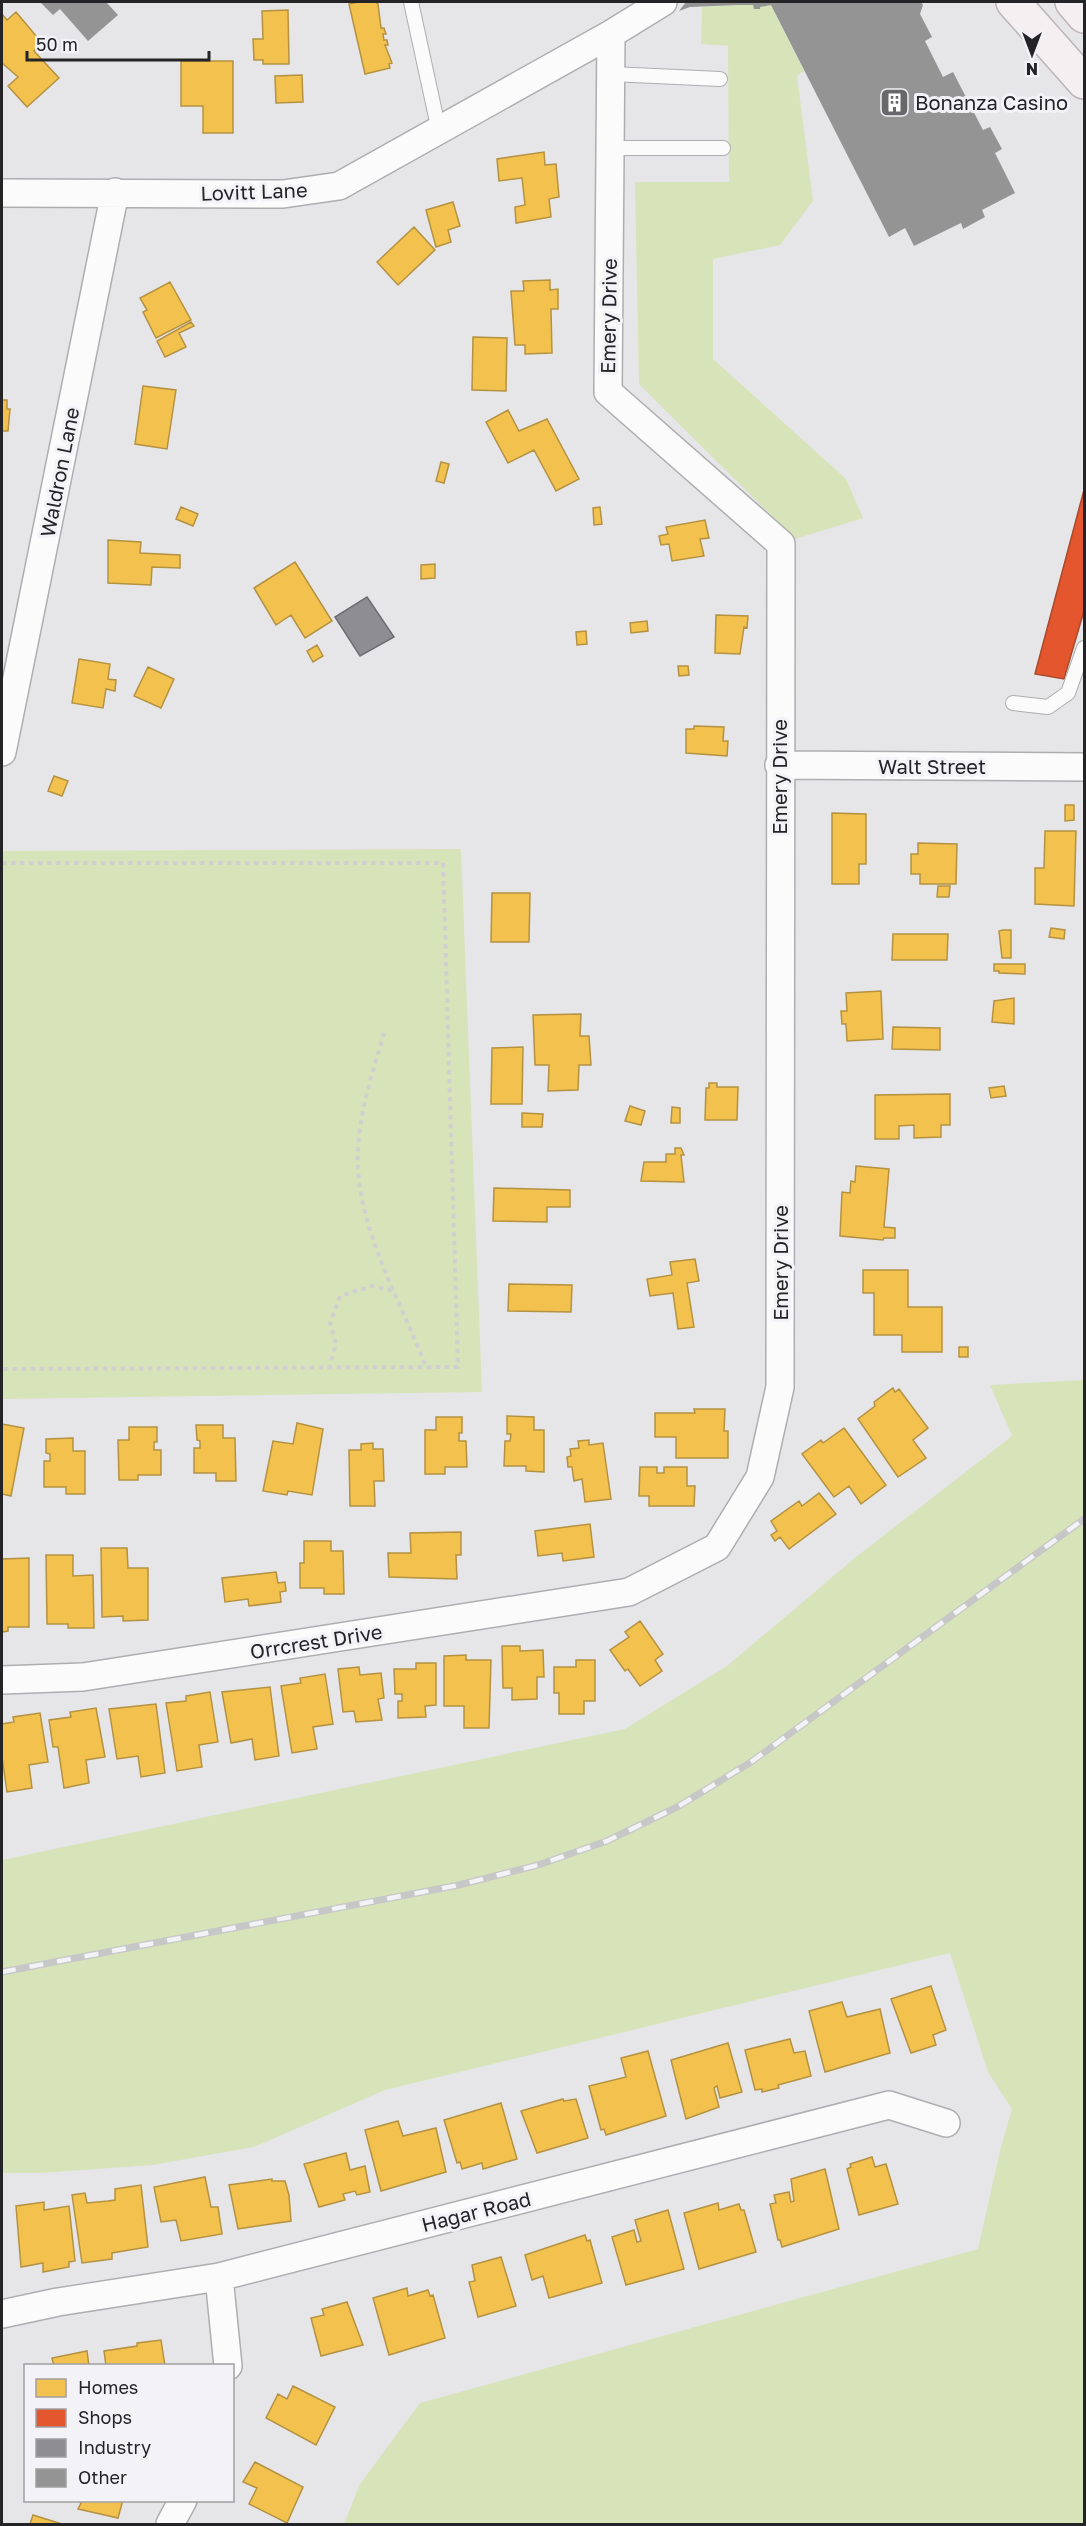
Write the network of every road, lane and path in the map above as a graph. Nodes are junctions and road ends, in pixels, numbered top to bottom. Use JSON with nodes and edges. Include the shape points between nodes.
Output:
{"nodes":[{"id":1,"x":411,"y":2,"type":"edge"},
{"id":2,"x":663,"y":2,"type":"edge"},
{"id":3,"x":1014,"y":2,"type":"edge"},
{"id":4,"x":1072,"y":2,"type":"edge"},
{"id":5,"x":1084,"y":16,"type":"edge"},
{"id":6,"x":611,"y":34,"type":"junction"},
{"id":7,"x":611,"y":74,"type":"junction"},
{"id":8,"x":720,"y":79,"type":"dead end"},
{"id":9,"x":1084,"y":82,"type":"edge"},
{"id":10,"x":439,"y":130,"type":"junction"},
{"id":11,"x":610,"y":148,"type":"junction"},
{"id":12,"x":723,"y":148,"type":"dead end"},
{"id":13,"x":115,"y":192,"type":"junction"},
{"id":14,"x":2,"y":193,"type":"edge"},
{"id":15,"x":1084,"y":648,"type":"edge"},
{"id":16,"x":1013,"y":703,"type":"dead end"},
{"id":17,"x":2,"y":752,"type":"edge"},
{"id":18,"x":779,"y":765,"type":"junction"},
{"id":19,"x":1084,"y":767,"type":"edge"},
{"id":20,"x":2,"y":863,"type":"edge"},
{"id":21,"x":384,"y":1033,"type":"dead end"},
{"id":22,"x":395,"y":1292,"type":"junction"},
{"id":23,"x":426,"y":1367,"type":"junction"},
{"id":24,"x":329,"y":1369,"type":"junction"},
{"id":25,"x":2,"y":1370,"type":"edge"},
{"id":26,"x":630,"y":1592,"type":"joint"},
{"id":27,"x":2,"y":1680,"type":"edge"},
{"id":28,"x":946,"y":2123,"type":"dead end"},
{"id":29,"x":219,"y":2277,"type":"junction"},
{"id":30,"x":2,"y":2314,"type":"edge"},
{"id":31,"x":228,"y":2364,"type":"edge"},
{"id":32,"x":182,"y":2502,"type":"edge"},
{"id":33,"x":170,"y":2524,"type":"edge"}],
"edges":[{"from":1,"to":10,"type":"lane"},
{"from":2,"to":6,"type":"street"},
{"from":3,"to":9,"type":"main road"},
{"from":4,"to":5,"type":"main road"},
{"from":6,"to":7,"type":"street","name":"Emery Drive"},
{"from":6,"to":10,"type":"street","name":"Lovitt Lane"},
{"from":7,"to":8,"type":"lane"},
{"from":7,"to":11,"type":"street","name":"Emery Drive"},
{"from":10,"to":13,"type":"street","name":"Lovitt Lane","via":[[339,186],[283,194]]},
{"from":11,"to":12,"type":"lane"},
{"from":11,"to":18,"type":"street","name":"Emery Drive","via":[[608,392],[781,544]]},
{"from":13,"to":14,"type":"street","name":"Lovitt Lane"},
{"from":13,"to":17,"type":"street","name":"Waldron Lane"},
{"from":15,"to":16,"type":"lane","via":[[1068,693],[1048,707]]},
{"from":18,"to":19,"type":"street","name":"Walt Street"},
{"from":18,"to":26,"type":"street","name":"Emery Drive","via":[[780,1387],[760,1477],[717,1547]]},
{"from":20,"to":23,"type":"path","via":[[443,863],[458,1367]]},
{"from":21,"to":22,"type":"path","via":[[364,1102],[358,1151],[369,1225]]},
{"from":22,"to":23,"type":"path"},
{"from":22,"to":24,"type":"path","via":[[372,1286],[340,1296],[330,1324],[336,1344]]},
{"from":23,"to":24,"type":"path"},
{"from":24,"to":25,"type":"path"},
{"from":26,"to":27,"type":"street","name":"Orrcrest Drive","via":[[83,1677]]},
{"from":28,"to":29,"type":"street","name":"Hagar Road","via":[[889,2104]]},
{"from":29,"to":30,"type":"street","name":"Hagar Road"},
{"from":29,"to":31,"type":"street"},
{"from":32,"to":33,"type":"street"}]}
